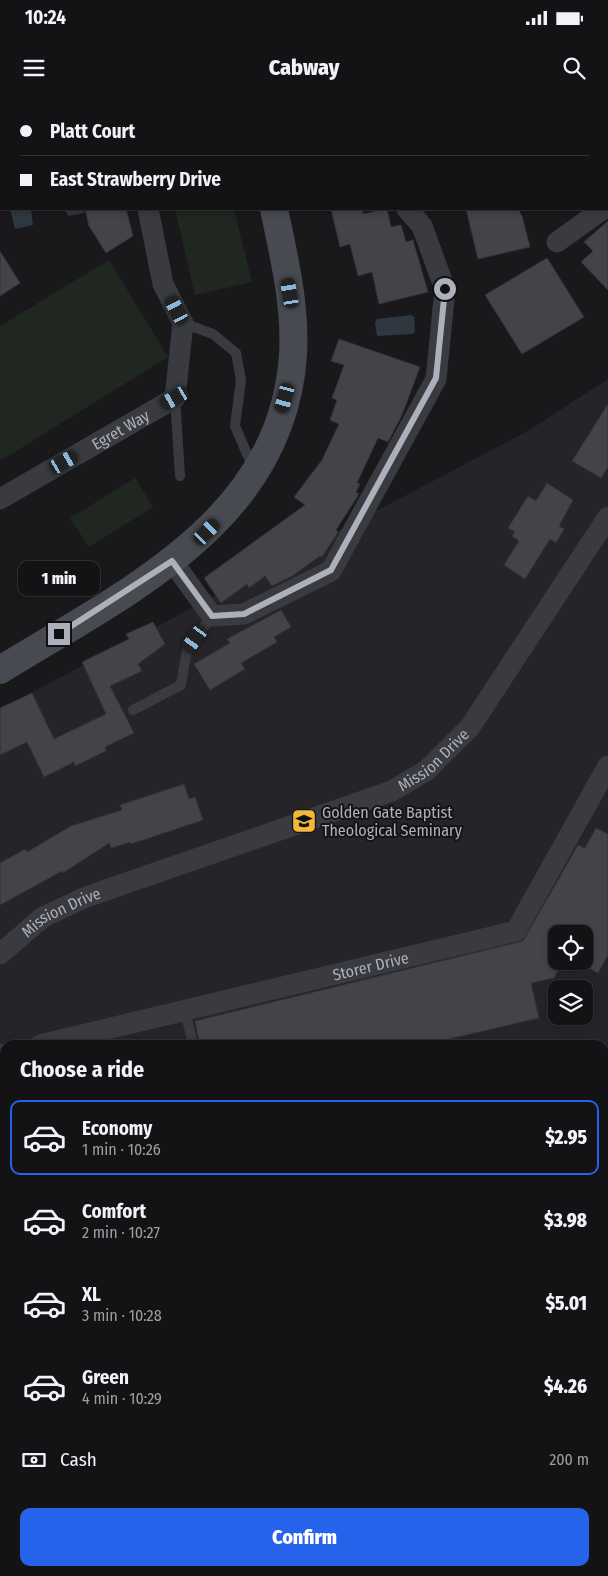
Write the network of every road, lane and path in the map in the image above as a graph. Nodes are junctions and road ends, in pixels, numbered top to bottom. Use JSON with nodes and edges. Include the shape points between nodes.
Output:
{"nodes":[{"id":1,"x":148,"y":210,"type":"edge"},
{"id":2,"x":274,"y":210,"type":"edge"},
{"id":3,"x":409,"y":210,"type":"edge"},
{"id":4,"x":602,"y":210,"type":"edge"},
{"id":5,"x":557,"y":242,"type":"dead end"},
{"id":6,"x":184,"y":323,"type":"junction"},
{"id":7,"x":175,"y":398,"type":"junction"},
{"id":8,"x":255,"y":472,"type":"junction"},
{"id":9,"x":180,"y":476,"type":"dead end"},
{"id":10,"x":0,"y":499,"type":"edge"},
{"id":11,"x":608,"y":517,"type":"edge"},
{"id":12,"x":172,"y":561,"type":"junction"},
{"id":13,"x":212,"y":616,"type":"junction"},
{"id":14,"x":0,"y":670,"type":"edge"},
{"id":15,"x":133,"y":710,"type":"dead end"},
{"id":16,"x":608,"y":766,"type":"edge"},
{"id":17,"x":0,"y":954,"type":"edge"},
{"id":18,"x":184,"y":1010,"type":"junction"},
{"id":19,"x":61,"y":1040,"type":"edge"},
{"id":20,"x":192,"y":1040,"type":"edge"}],
"edges":[{"from":1,"to":6,"type":"street","via":[[163,284]]},
{"from":2,"to":8,"type":"street","via":[[294,328],[293,356],[282,411]]},
{"from":3,"to":13,"type":"street","via":[[422,226],[445,289],[436,378],[331,570],[244,614]]},
{"from":4,"to":5,"type":"street"},
{"from":6,"to":7,"type":"street"},
{"from":6,"to":8,"type":"lane","via":[[213,334],[236,353],[241,380],[235,426]]},
{"from":7,"to":9,"type":"lane"},
{"from":7,"to":10,"type":"street","name":"Egret Way"},
{"from":8,"to":12,"type":"street","via":[[220,518]]},
{"from":11,"to":17,"type":"street","name":"Mission Drive","via":[[470,727],[426,770],[392,791],[86,896],[43,917]]},
{"from":12,"to":13,"type":"street"},
{"from":12,"to":14,"type":"street"},
{"from":13,"to":15,"type":"lane","via":[[187,650],[181,685]]},
{"from":16,"to":18,"type":"street","name":"Storer Drive","via":[[516,931]]},
{"from":18,"to":19,"type":"street","name":"Storer Drive"},
{"from":18,"to":20,"type":"lane"}]}
